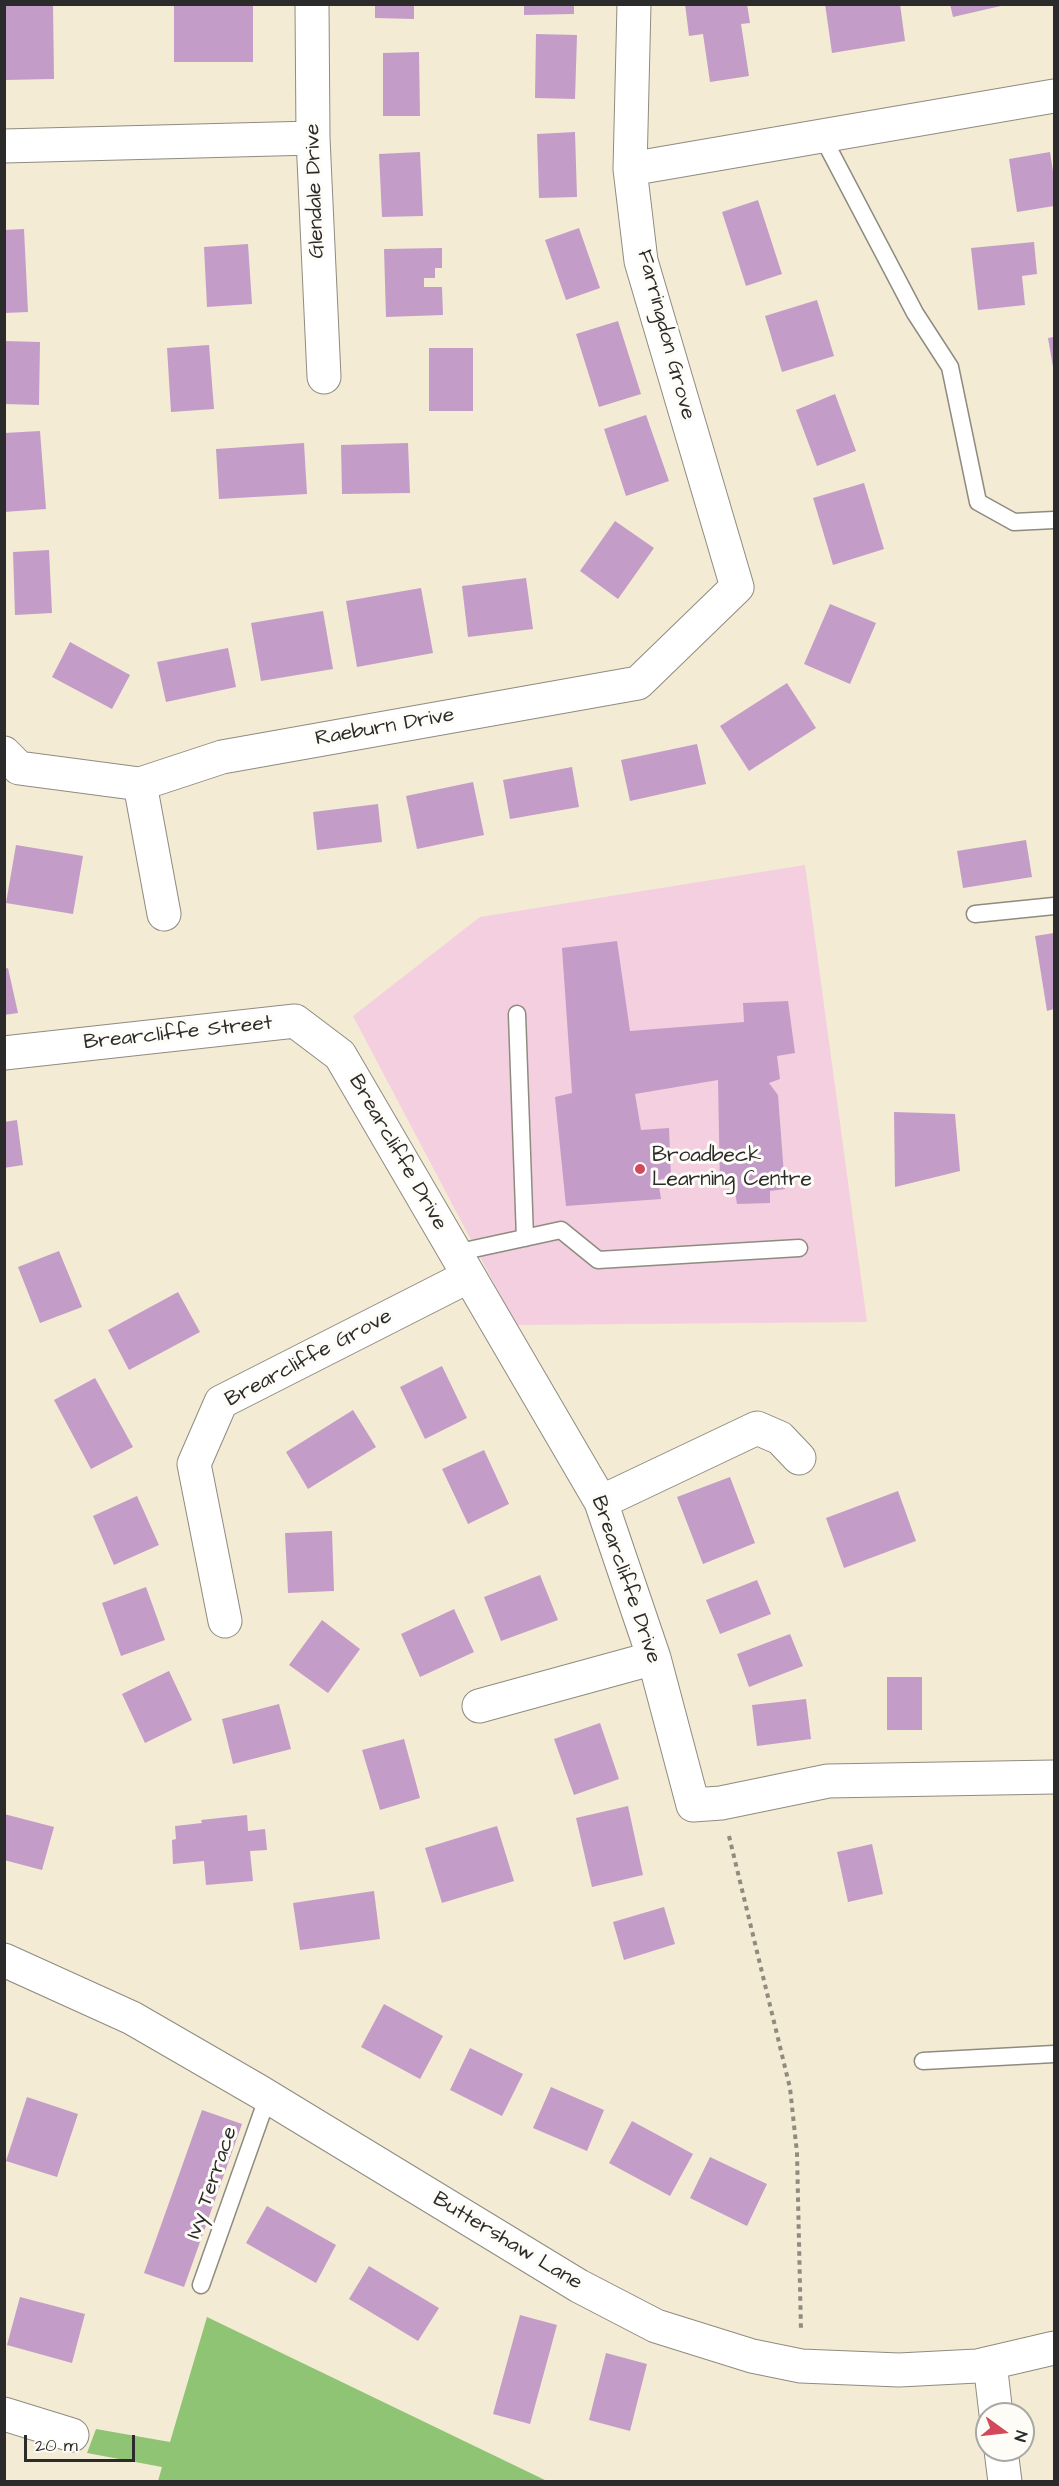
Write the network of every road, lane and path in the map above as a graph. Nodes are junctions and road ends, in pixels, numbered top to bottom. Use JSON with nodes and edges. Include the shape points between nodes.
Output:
{"nodes":[{"id":1,"x":312,"y":4,"type":"edge"},
{"id":2,"x":634,"y":4,"type":"edge"},
{"id":3,"x":1054,"y":96,"type":"edge"},
{"id":4,"x":822,"y":136,"type":"junction"},
{"id":5,"x":313,"y":138,"type":"junction"},
{"id":6,"x":4,"y":146,"type":"edge"},
{"id":7,"x":630,"y":169,"type":"junction"},
{"id":8,"x":324,"y":377,"type":"dead end"},
{"id":9,"x":1054,"y":520,"type":"edge"},
{"id":10,"x":737,"y":587,"type":"joint"},
{"id":11,"x":4,"y":753,"type":"edge"},
{"id":12,"x":140,"y":784,"type":"junction"},
{"id":13,"x":1054,"y":906,"type":"edge"},
{"id":14,"x":164,"y":914,"type":"dead end"},
{"id":15,"x":975,"y":914,"type":"dead end"},
{"id":16,"x":517,"y":1014,"type":"dead end"},
{"id":17,"x":4,"y":1053,"type":"edge"},
{"id":18,"x":340,"y":1055,"type":"joint"},
{"id":19,"x":525,"y":1238,"type":"junction"},
{"id":20,"x":799,"y":1248,"type":"dead end"},
{"id":21,"x":462,"y":1265,"type":"junction"},
{"id":22,"x":799,"y":1458,"type":"dead end"},
{"id":23,"x":601,"y":1502,"type":"junction"},
{"id":24,"x":225,"y":1621,"type":"dead end"},
{"id":25,"x":654,"y":1658,"type":"junction"},
{"id":26,"x":479,"y":1706,"type":"dead end"},
{"id":27,"x":1054,"y":1777,"type":"edge"},
{"id":28,"x":721,"y":1803,"type":"junction"},
{"id":29,"x":4,"y":1960,"type":"edge"},
{"id":30,"x":1054,"y":2054,"type":"edge"},
{"id":31,"x":923,"y":2061,"type":"dead end"},
{"id":32,"x":268,"y":2096,"type":"junction"},
{"id":33,"x":201,"y":2285,"type":"dead end"},
{"id":34,"x":1054,"y":2348,"type":"edge"},
{"id":35,"x":990,"y":2363,"type":"junction"},
{"id":36,"x":801,"y":2366,"type":"junction"},
{"id":37,"x":995,"y":2402,"type":"edge"},
{"id":38,"x":4,"y":2414,"type":"edge"},
{"id":39,"x":72,"y":2435,"type":"dead end"},
{"id":40,"x":1002,"y":2462,"type":"edge"},
{"id":41,"x":1005,"y":2481,"type":"edge"}],
"edges":[{"from":1,"to":5,"type":"street","name":"Glendale Drive"},
{"from":2,"to":7,"type":"street","name":"Farringdon Grove"},
{"from":3,"to":4,"type":"street"},
{"from":4,"to":7,"type":"street"},
{"from":4,"to":9,"type":"lane","via":[[915,313],[950,367],[978,502],[1014,522]]},
{"from":5,"to":6,"type":"street"},
{"from":5,"to":8,"type":"street","name":"Glendale Drive"},
{"from":7,"to":10,"type":"street","name":"Farringdon Grove","via":[[641,261]]},
{"from":10,"to":12,"type":"street","name":"Raeburn Drive","via":[[638,683],[222,757]]},
{"from":11,"to":12,"type":"street","name":"Raeburn Drive","via":[[19,768]]},
{"from":12,"to":14,"type":"street"},
{"from":13,"to":15,"type":"lane"},
{"from":16,"to":19,"type":"lane"},
{"from":17,"to":18,"type":"street","name":"Brearcliffe Street","via":[[295,1021]]},
{"from":18,"to":21,"type":"street","name":"Brearcliffe Drive"},
{"from":19,"to":20,"type":"lane","via":[[561,1230],[598,1260]]},
{"from":19,"to":21,"type":"lane"},
{"from":21,"to":23,"type":"street","name":"Brearcliffe Drive"},
{"from":21,"to":24,"type":"street","name":"Brearcliffe Grove","via":[[221,1402],[194,1464]]},
{"from":22,"to":23,"type":"street","via":[[780,1438],[757,1428]]},
{"from":23,"to":25,"type":"street","name":"Brearcliffe Drive"},
{"from":25,"to":26,"type":"street"},
{"from":25,"to":28,"type":"street","name":"Brearcliffe Drive","via":[[693,1805]]},
{"from":27,"to":28,"type":"street","name":"Brearcliffe Drive","via":[[828,1781]]},
{"from":28,"to":36,"type":"path","via":[[790,2088],[797,2153]]},
{"from":29,"to":32,"type":"street","name":"Buttershaw Lane","via":[[132,2018]]},
{"from":30,"to":31,"type":"lane"},
{"from":32,"to":33,"type":"lane","name":"Ivy Terrace"},
{"from":32,"to":36,"type":"street","name":"Buttershaw Lane","via":[[579,2286],[656,2325],[752,2356]]},
{"from":34,"to":35,"type":"street","name":"Buttershaw Lane"},
{"from":35,"to":36,"type":"street","name":"Buttershaw Lane","via":[[898,2370]]},
{"from":35,"to":37,"type":"street"},
{"from":38,"to":39,"type":"street"},
{"from":40,"to":41,"type":"street"}]}
